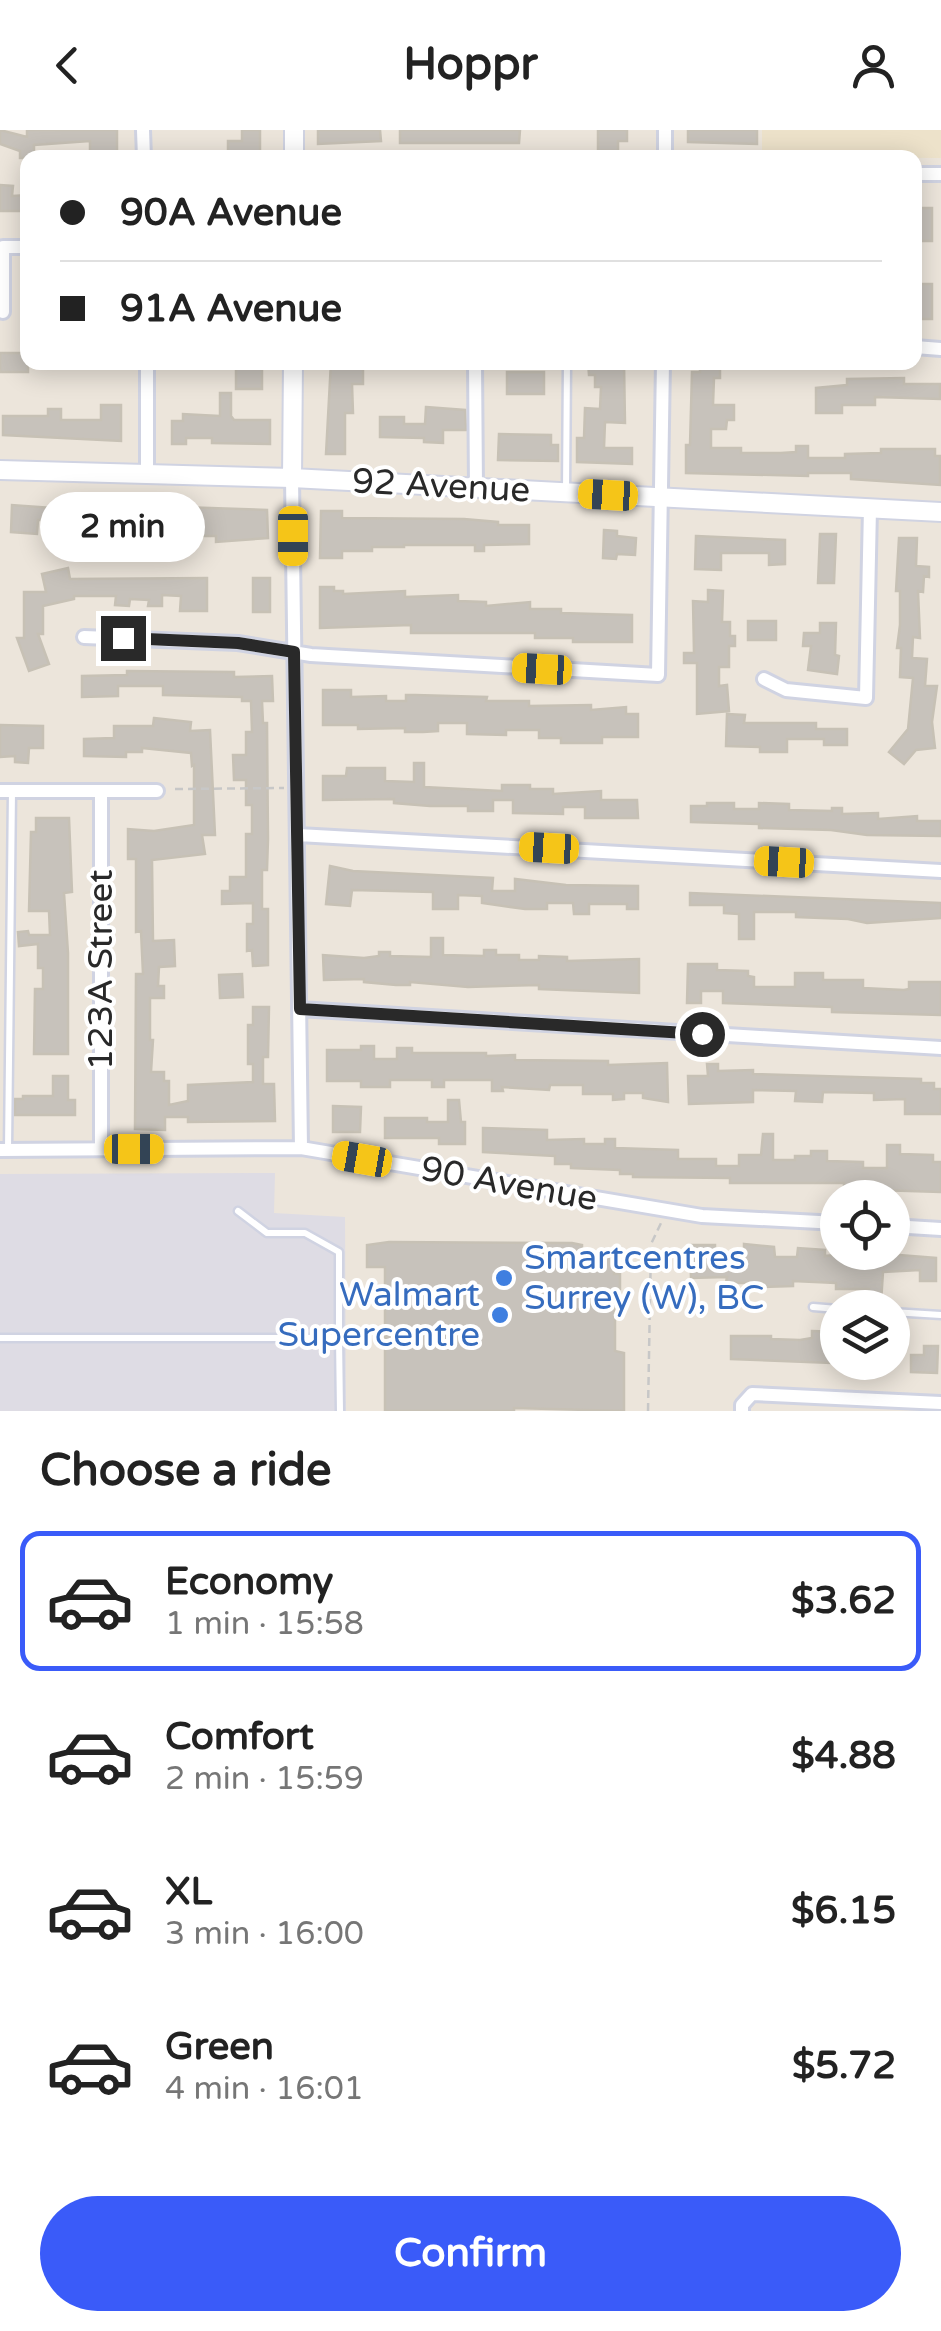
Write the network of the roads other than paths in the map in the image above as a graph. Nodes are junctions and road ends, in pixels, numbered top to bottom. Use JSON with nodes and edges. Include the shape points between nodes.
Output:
{"nodes":[{"id":1,"x":20,"y":247,"type":"edge"},
{"id":2,"x":3,"y":312,"type":"dead end"},
{"id":3,"x":147,"y":370,"type":"edge"},
{"id":4,"x":293,"y":370,"type":"edge"},
{"id":5,"x":475,"y":370,"type":"edge"},
{"id":6,"x":567,"y":370,"type":"edge"},
{"id":7,"x":663,"y":370,"type":"edge"},
{"id":8,"x":0,"y":470,"type":"edge"},
{"id":9,"x":148,"y":472,"type":"junction"},
{"id":10,"x":292,"y":478,"type":"junction"},
{"id":11,"x":476,"y":489,"type":"junction"},
{"id":12,"x":566,"y":493,"type":"junction"},
{"id":13,"x":662,"y":498,"type":"junction"},
{"id":14,"x":870,"y":508,"type":"junction"},
{"id":15,"x":941,"y":512,"type":"edge"},
{"id":16,"x":84,"y":637,"type":"dead end"},
{"id":17,"x":294,"y":652,"type":"junction"},
{"id":18,"x":764,"y":680,"type":"dead end"},
{"id":19,"x":6,"y":791,"type":"edge"},
{"id":20,"x":158,"y":791,"type":"dead end"},
{"id":21,"x":100,"y":792,"type":"junction"},
{"id":22,"x":298,"y":835,"type":"junction"},
{"id":23,"x":941,"y":872,"type":"edge"},
{"id":24,"x":300,"y":1009,"type":"junction"},
{"id":25,"x":941,"y":1048,"type":"edge"},
{"id":26,"x":302,"y":1148,"type":"junction"},
{"id":27,"x":4,"y":1150,"type":"edge"},
{"id":28,"x":101,"y":1150,"type":"junction"},
{"id":29,"x":238,"y":1212,"type":"dead end"},
{"id":30,"x":820,"y":1222,"type":"edge"},
{"id":31,"x":910,"y":1227,"type":"edge"},
{"id":32,"x":941,"y":1229,"type":"edge"},
{"id":33,"x":813,"y":1307,"type":"dead end"},
{"id":34,"x":820,"y":1307,"type":"edge"},
{"id":35,"x":910,"y":1313,"type":"edge"},
{"id":36,"x":941,"y":1315,"type":"edge"},
{"id":37,"x":0,"y":1338,"type":"edge"},
{"id":38,"x":340,"y":1338,"type":"junction"},
{"id":39,"x":941,"y":1403,"type":"edge"},
{"id":40,"x":742,"y":1408,"type":"edge"},
{"id":41,"x":340,"y":1411,"type":"edge"}],
"edges":[{"from":1,"to":2,"type":"street","via":[[4,247]]},
{"from":3,"to":9,"type":"street"},
{"from":4,"to":10,"type":"street"},
{"from":5,"to":11,"type":"street"},
{"from":6,"to":12,"type":"lane"},
{"from":7,"to":13,"type":"street"},
{"from":8,"to":9,"type":"street","name":"92 Avenue"},
{"from":9,"to":10,"type":"street","name":"92 Avenue"},
{"from":10,"to":11,"type":"street","name":"92 Avenue"},
{"from":10,"to":17,"type":"street"},
{"from":11,"to":12,"type":"street","name":"92 Avenue"},
{"from":12,"to":13,"type":"street","name":"92 Avenue"},
{"from":13,"to":14,"type":"street","name":"92 Avenue"},
{"from":13,"to":17,"type":"street","via":[[658,676]]},
{"from":14,"to":15,"type":"street","name":"92 Avenue"},
{"from":14,"to":18,"type":"street","via":[[866,698],[786,690]]},
{"from":16,"to":17,"type":"street"},
{"from":17,"to":22,"type":"street"},
{"from":19,"to":21,"type":"street"},
{"from":19,"to":27,"type":"lane"},
{"from":20,"to":21,"type":"street"},
{"from":21,"to":28,"type":"street","name":"123A Street"},
{"from":22,"to":23,"type":"street"},
{"from":22,"to":24,"type":"street"},
{"from":24,"to":25,"type":"street"},
{"from":24,"to":26,"type":"street"},
{"from":26,"to":28,"type":"street","name":"90 Avenue"},
{"from":26,"to":30,"type":"street","name":"90 Avenue","via":[[702,1216]]},
{"from":27,"to":28,"type":"street","name":"90 Avenue"},
{"from":29,"to":38,"type":"lane","via":[[266,1232],[305,1233],[339,1252]]},
{"from":31,"to":32,"type":"street"},
{"from":33,"to":34,"type":"lane"},
{"from":35,"to":36,"type":"lane"},
{"from":37,"to":38,"type":"lane"},
{"from":38,"to":41,"type":"lane"},
{"from":39,"to":40,"type":"street","via":[[752,1394]]}]}
